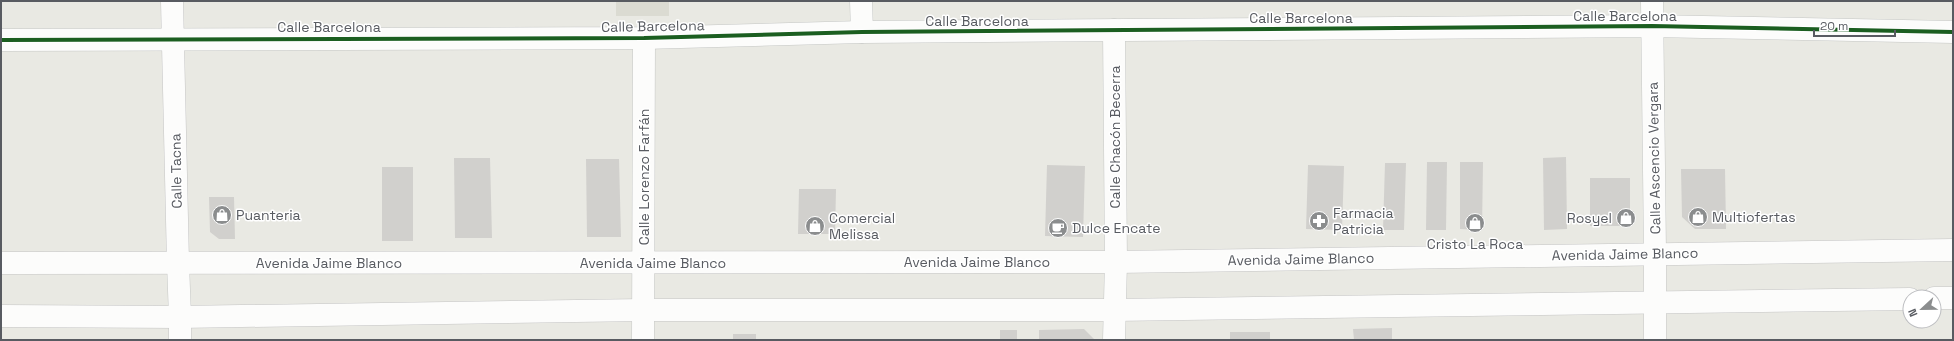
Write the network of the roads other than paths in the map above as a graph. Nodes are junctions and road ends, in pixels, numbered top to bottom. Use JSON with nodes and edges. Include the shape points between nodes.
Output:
{"nodes":[{"id":1,"x":172,"y":1,"type":"edge"},
{"id":2,"x":861,"y":1,"type":"edge"},
{"id":3,"x":1652,"y":1,"type":"edge"},
{"id":4,"x":1652,"y":26,"type":"junction"},
{"id":5,"x":1114,"y":30,"type":"junction"},
{"id":6,"x":862,"y":32,"type":"junction"},
{"id":7,"x":1953,"y":32,"type":"edge"},
{"id":8,"x":172,"y":38,"type":"junction"},
{"id":9,"x":644,"y":38,"type":"junction"},
{"id":10,"x":1,"y":40,"type":"edge"},
{"id":11,"x":1953,"y":250,"type":"edge"},
{"id":12,"x":1655,"y":253,"type":"junction"},
{"id":13,"x":1,"y":262,"type":"edge"},
{"id":14,"x":1116,"y":262,"type":"junction"},
{"id":15,"x":178,"y":263,"type":"junction"},
{"id":16,"x":644,"y":263,"type":"junction"},
{"id":17,"x":1942,"y":298,"type":"edge"},
{"id":18,"x":1953,"y":298,"type":"edge"},
{"id":19,"x":1902,"y":299,"type":"edge"},
{"id":20,"x":1655,"y":302,"type":"junction"},
{"id":21,"x":643,"y":310,"type":"junction"},
{"id":22,"x":1114,"y":310,"type":"junction"},
{"id":23,"x":1,"y":316,"type":"edge"},
{"id":24,"x":180,"y":317,"type":"junction"},
{"id":25,"x":180,"y":340,"type":"edge"},
{"id":26,"x":643,"y":340,"type":"edge"},
{"id":27,"x":1114,"y":340,"type":"edge"},
{"id":28,"x":1655,"y":340,"type":"edge"}],
"edges":[{"from":1,"to":8,"type":"street","name":"Calle Tacna"},
{"from":2,"to":6,"type":"street"},
{"from":3,"to":4,"type":"street","name":"Calle Ascencio Vergara"},
{"from":4,"to":5,"type":"street","name":"Calle Barcelona"},
{"from":4,"to":7,"type":"street","name":"Calle Barcelona"},
{"from":4,"to":12,"type":"street","name":"Calle Ascencio Vergara"},
{"from":5,"to":6,"type":"street","name":"Calle Barcelona"},
{"from":5,"to":14,"type":"street","name":"Calle Chacón Becerra"},
{"from":6,"to":9,"type":"street","name":"Calle Barcelona"},
{"from":8,"to":9,"type":"street","name":"Calle Barcelona"},
{"from":8,"to":10,"type":"street","name":"Calle Barcelona"},
{"from":8,"to":15,"type":"street","name":"Calle Tacna"},
{"from":9,"to":16,"type":"street","name":"Calle Lorenzo Farfán"},
{"from":11,"to":12,"type":"street","name":"Avenida Jaime Blanco"},
{"from":12,"to":14,"type":"street","name":"Avenida Jaime Blanco"},
{"from":12,"to":20,"type":"street","name":"Calle Ascencio Vergara"},
{"from":13,"to":15,"type":"street","name":"Avenida Jaime Blanco"},
{"from":14,"to":16,"type":"street","name":"Avenida Jaime Blanco"},
{"from":14,"to":22,"type":"street","name":"Calle Chacón Becerra"},
{"from":15,"to":16,"type":"street","name":"Avenida Jaime Blanco"},
{"from":15,"to":24,"type":"street","name":"Calle Tacna"},
{"from":16,"to":21,"type":"street","name":"Calle Lorenzo Farfán"},
{"from":17,"to":18,"type":"street"},
{"from":19,"to":20,"type":"street"},
{"from":20,"to":22,"type":"street"},
{"from":20,"to":28,"type":"street","name":"Calle Ascencio Vergara"},
{"from":21,"to":22,"type":"street"},
{"from":21,"to":24,"type":"street"},
{"from":21,"to":26,"type":"street","name":"Calle Lorenzo Farfán"},
{"from":22,"to":27,"type":"street","name":"Calle Chacón Becerra"},
{"from":23,"to":24,"type":"street"},
{"from":24,"to":25,"type":"street","name":"Calle Tacna"}]}
